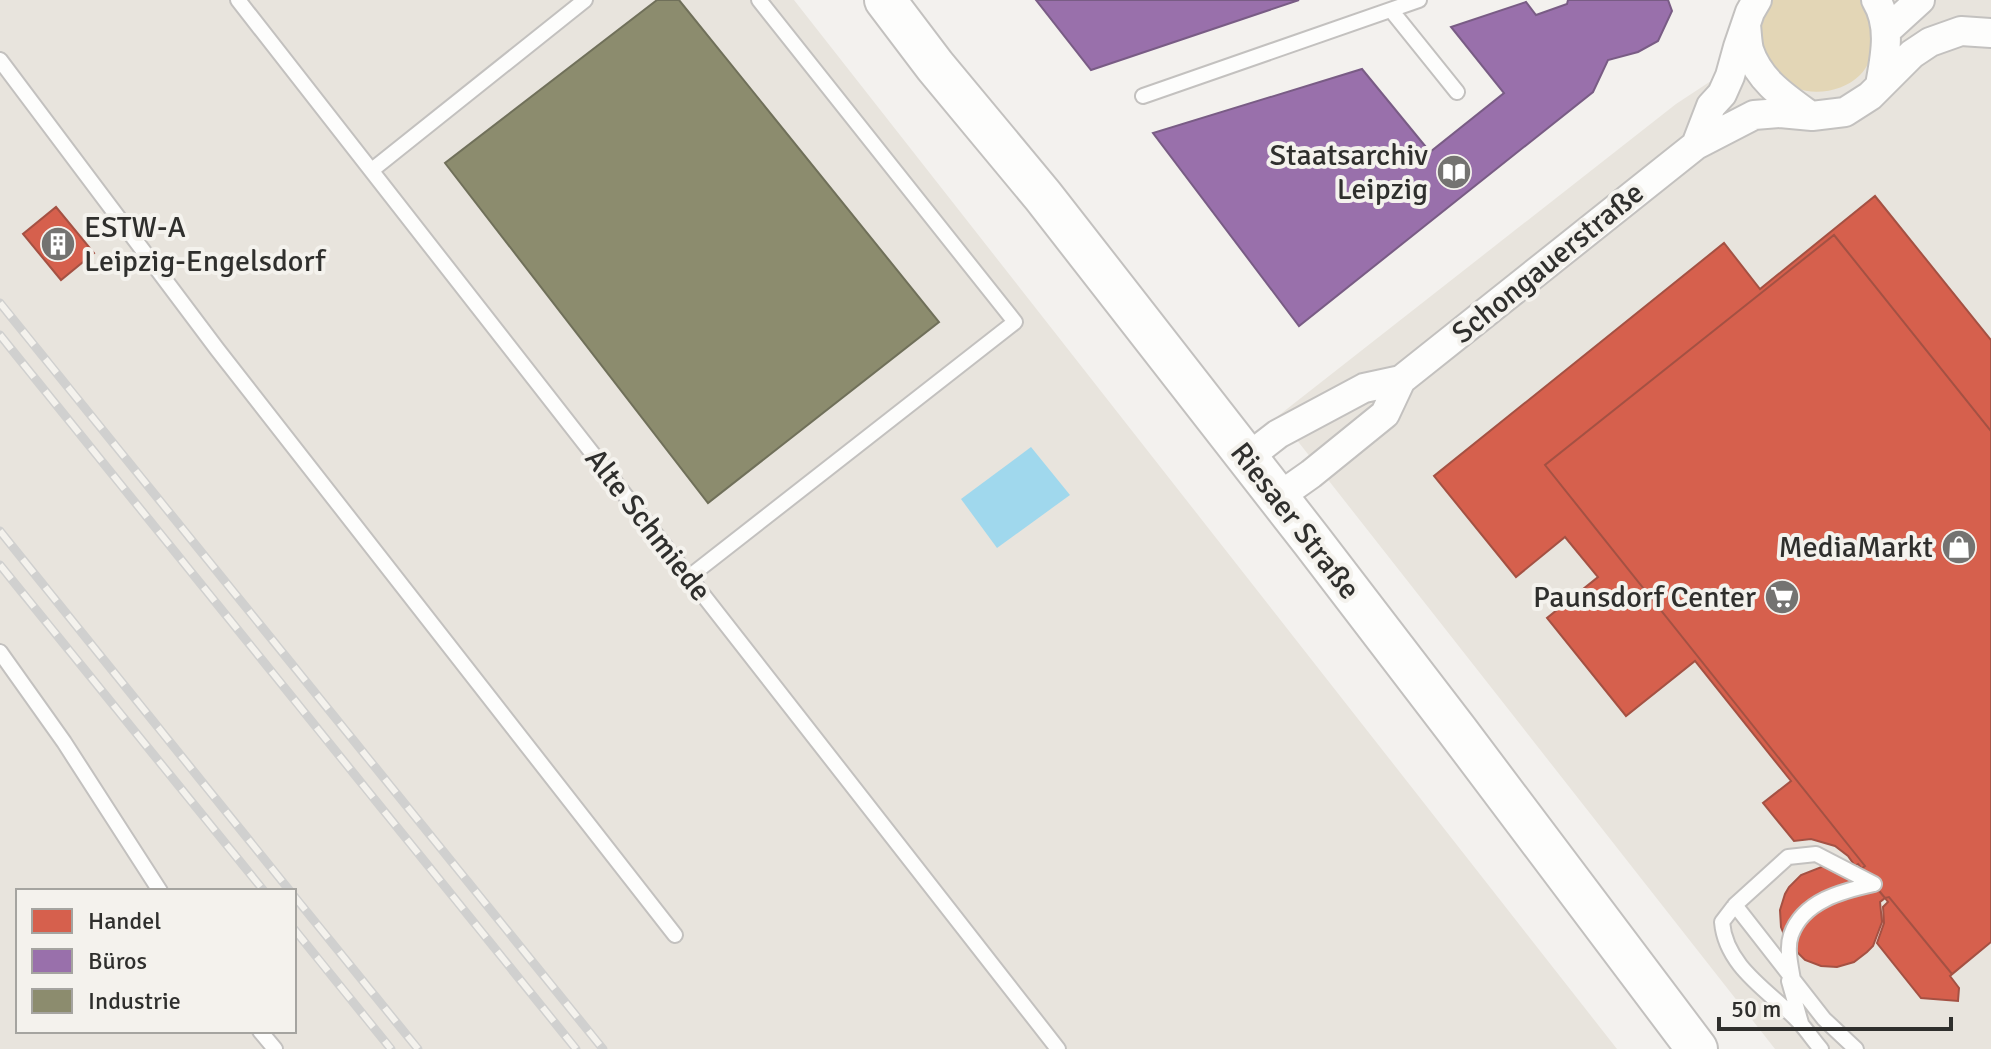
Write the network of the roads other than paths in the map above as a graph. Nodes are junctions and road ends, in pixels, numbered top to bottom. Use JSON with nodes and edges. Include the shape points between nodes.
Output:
{"nodes":[{"id":1,"x":238,"y":0,"type":"edge"},
{"id":2,"x":585,"y":0,"type":"edge"},
{"id":3,"x":759,"y":0,"type":"edge"},
{"id":4,"x":885,"y":0,"type":"edge"},
{"id":5,"x":1419,"y":0,"type":"edge"},
{"id":6,"x":1876,"y":0,"type":"edge"},
{"id":7,"x":1920,"y":0,"type":"edge"},
{"id":8,"x":1391,"y":10,"type":"junction"},
{"id":9,"x":1752,"y":12,"type":"edge"},
{"id":10,"x":1886,"y":31,"type":"junction"},
{"id":11,"x":1991,"y":33,"type":"edge"},
{"id":12,"x":0,"y":60,"type":"edge"},
{"id":13,"x":1880,"y":85,"type":"junction"},
{"id":14,"x":1457,"y":92,"type":"dead end"},
{"id":15,"x":1143,"y":96,"type":"dead end"},
{"id":16,"x":1812,"y":116,"type":"junction"},
{"id":17,"x":1696,"y":145,"type":"junction"},
{"id":18,"x":372,"y":170,"type":"junction"},
{"id":19,"x":1401,"y":380,"type":"junction"},
{"id":20,"x":1247,"y":458,"type":"junction"},
{"id":21,"x":1277,"y":498,"type":"junction"},
{"id":22,"x":689,"y":577,"type":"junction"},
{"id":23,"x":0,"y":652,"type":"edge"},
{"id":24,"x":159,"y":889,"type":"edge"},
{"id":25,"x":1735,"y":905,"type":"junction"},
{"id":26,"x":675,"y":935,"type":"dead end"},
{"id":27,"x":1793,"y":980,"type":"junction"},
{"id":28,"x":1801,"y":1023,"type":"junction"},
{"id":29,"x":262,"y":1033,"type":"edge"},
{"id":30,"x":275,"y":1049,"type":"edge"},
{"id":31,"x":1058,"y":1049,"type":"edge"},
{"id":32,"x":1697,"y":1049,"type":"edge"},
{"id":33,"x":1821,"y":1049,"type":"edge"},
{"id":34,"x":1856,"y":1049,"type":"edge"}],
"edges":[{"from":1,"to":18,"type":"lane","name":"Alte Schmiede"},
{"from":2,"to":18,"type":"lane"},
{"from":3,"to":22,"type":"lane","via":[[1015,322]]},
{"from":4,"to":20,"type":"main road","name":"Riesaer Straße"},
{"from":5,"to":8,"type":"lane"},
{"from":6,"to":10,"type":"street"},
{"from":7,"to":10,"type":"street"},
{"from":8,"to":14,"type":"lane"},
{"from":8,"to":15,"type":"lane"},
{"from":9,"to":16,"type":"street","via":[[1749,49],[1760,72]]},
{"from":9,"to":17,"type":"street","via":[[1730,76]]},
{"from":10,"to":13,"type":"street"},
{"from":11,"to":13,"type":"street","name":"Schongauerstraße","via":[[1961,31],[1930,42]]},
{"from":12,"to":26,"type":"lane","via":[[217,349]]},
{"from":13,"to":16,"type":"street","name":"Schongauerstraße","via":[[1845,112]]},
{"from":16,"to":17,"type":"street","name":"Schongauerstraße","via":[[1754,115]]},
{"from":17,"to":19,"type":"street","name":"Schongauerstraße"},
{"from":18,"to":22,"type":"lane","name":"Alte Schmiede"},
{"from":19,"to":20,"type":"street","name":"Schongauerstraße","via":[[1364,388],[1278,434]]},
{"from":19,"to":21,"type":"street","name":"Schongauerstraße","via":[[1385,414]]},
{"from":20,"to":21,"type":"main road","name":"Riesaer Straße"},
{"from":21,"to":32,"type":"main road","name":"Riesaer Straße"},
{"from":22,"to":31,"type":"lane","name":"Alte Schmiede"},
{"from":23,"to":24,"type":"lane"},
{"from":25,"to":27,"type":"lane"},
{"from":25,"to":27,"type":"lane","via":[[1788,857],[1816,854],[1874,884],[1821,901],[1804,913],[1790,936]]},
{"from":25,"to":28,"type":"lane","via":[[1722,922],[1723,937],[1762,989]]},
{"from":27,"to":28,"type":"lane","via":[[1789,981]]},
{"from":27,"to":34,"type":"lane"},
{"from":28,"to":33,"type":"lane"},
{"from":29,"to":30,"type":"lane"}]}
